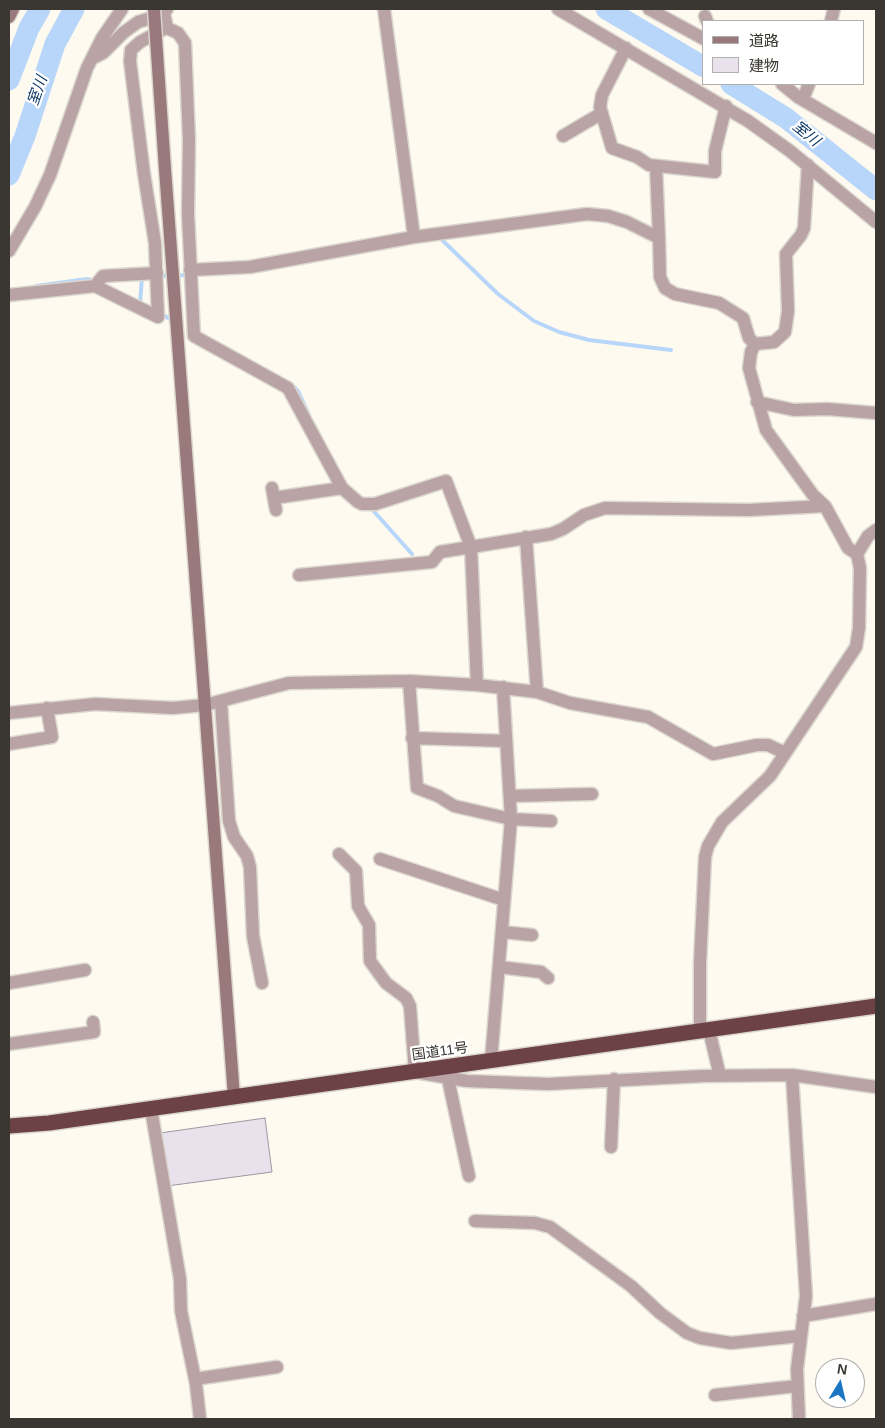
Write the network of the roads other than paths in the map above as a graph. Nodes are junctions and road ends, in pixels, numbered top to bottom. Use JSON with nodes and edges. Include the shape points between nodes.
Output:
{"nodes":[{"id":1,"x":13,"y":9,"type":"edge"},
{"id":2,"x":122,"y":9,"type":"edge"},
{"id":3,"x":384,"y":9,"type":"edge"},
{"id":4,"x":558,"y":9,"type":"edge"},
{"id":5,"x":649,"y":9,"type":"edge"},
{"id":6,"x":669,"y":9,"type":"edge"},
{"id":7,"x":164,"y":10,"type":"edge"},
{"id":8,"x":9,"y":17,"type":"edge"},
{"id":9,"x":677,"y":24,"type":"junction"},
{"id":10,"x":167,"y":28,"type":"junction"},
{"id":11,"x":702,"y":38,"type":"edge"},
{"id":12,"x":626,"y":48,"type":"junction"},
{"id":13,"x":92,"y":59,"type":"junction"},
{"id":14,"x":783,"y":85,"type":"edge"},
{"id":15,"x":809,"y":85,"type":"edge"},
{"id":16,"x":803,"y":99,"type":"junction"},
{"id":17,"x":726,"y":106,"type":"junction"},
{"id":18,"x":602,"y":113,"type":"junction"},
{"id":19,"x":563,"y":136,"type":"dead end"},
{"id":20,"x":876,"y":143,"type":"edge"},
{"id":21,"x":656,"y":166,"type":"junction"},
{"id":22,"x":808,"y":166,"type":"junction"},
{"id":23,"x":876,"y":222,"type":"edge"},
{"id":24,"x":414,"y":237,"type":"junction"},
{"id":25,"x":660,"y":238,"type":"junction"},
{"id":26,"x":9,"y":251,"type":"edge"},
{"id":27,"x":190,"y":270,"type":"junction"},
{"id":28,"x":157,"y":272,"type":"junction"},
{"id":29,"x":95,"y":286,"type":"junction"},
{"id":30,"x":192,"y":293,"type":"junction"},
{"id":31,"x":174,"y":294,"type":"junction"},
{"id":32,"x":9,"y":295,"type":"edge"},
{"id":33,"x":157,"y":295,"type":"junction"},
{"id":34,"x":755,"y":344,"type":"junction"},
{"id":35,"x":757,"y":402,"type":"junction"},
{"id":36,"x":876,"y":413,"type":"edge"},
{"id":37,"x":342,"y":488,"type":"junction"},
{"id":38,"x":274,"y":499,"type":"dead end"},
{"id":39,"x":825,"y":506,"type":"junction"},
{"id":40,"x":876,"y":530,"type":"edge"},
{"id":41,"x":526,"y":537,"type":"junction"},
{"id":42,"x":471,"y":547,"type":"junction"},
{"id":43,"x":857,"y":554,"type":"junction"},
{"id":44,"x":299,"y":575,"type":"dead end"},
{"id":45,"x":409,"y":681,"type":"junction"},
{"id":46,"x":477,"y":685,"type":"junction"},
{"id":47,"x":503,"y":687,"type":"junction"},
{"id":48,"x":537,"y":692,"type":"junction"},
{"id":49,"x":221,"y":702,"type":"junction"},
{"id":50,"x":205,"y":705,"type":"junction"},
{"id":51,"x":47,"y":708,"type":"junction"},
{"id":52,"x":9,"y":713,"type":"edge"},
{"id":53,"x":412,"y":738,"type":"junction"},
{"id":54,"x":506,"y":741,"type":"junction"},
{"id":55,"x":9,"y":744,"type":"edge"},
{"id":56,"x":785,"y":753,"type":"junction"},
{"id":57,"x":592,"y":794,"type":"dead end"},
{"id":58,"x":510,"y":796,"type":"junction"},
{"id":59,"x":511,"y":819,"type":"junction"},
{"id":60,"x":551,"y":821,"type":"dead end"},
{"id":61,"x":339,"y":854,"type":"dead end"},
{"id":62,"x":380,"y":859,"type":"dead end"},
{"id":63,"x":504,"y":900,"type":"junction"},
{"id":64,"x":502,"y":932,"type":"junction"},
{"id":65,"x":532,"y":935,"type":"dead end"},
{"id":66,"x":498,"y":967,"type":"junction"},
{"id":67,"x":85,"y":970,"type":"dead end"},
{"id":68,"x":548,"y":978,"type":"dead end"},
{"id":69,"x":9,"y":983,"type":"edge"},
{"id":70,"x":262,"y":983,"type":"dead end"},
{"id":71,"x":876,"y":1006,"type":"edge"},
{"id":72,"x":93,"y":1022,"type":"dead end"},
{"id":73,"x":705,"y":1030,"type":"junction"},
{"id":74,"x":9,"y":1044,"type":"edge"},
{"id":75,"x":491,"y":1061,"type":"junction"},
{"id":76,"x":415,"y":1072,"type":"junction"},
{"id":77,"x":792,"y":1075,"type":"junction"},
{"id":78,"x":720,"y":1076,"type":"junction"},
{"id":79,"x":448,"y":1079,"type":"junction"},
{"id":80,"x":614,"y":1079,"type":"junction"},
{"id":81,"x":876,"y":1087,"type":"edge"},
{"id":82,"x":234,"y":1097,"type":"junction"},
{"id":83,"x":151,"y":1109,"type":"junction"},
{"id":84,"x":9,"y":1126,"type":"edge"},
{"id":85,"x":611,"y":1147,"type":"dead end"},
{"id":86,"x":469,"y":1176,"type":"dead end"},
{"id":87,"x":475,"y":1221,"type":"dead end"},
{"id":88,"x":876,"y":1304,"type":"edge"},
{"id":89,"x":803,"y":1316,"type":"junction"},
{"id":90,"x":800,"y":1336,"type":"junction"},
{"id":91,"x":277,"y":1367,"type":"dead end"},
{"id":92,"x":195,"y":1379,"type":"junction"},
{"id":93,"x":797,"y":1386,"type":"junction"},
{"id":94,"x":715,"y":1395,"type":"dead end"},
{"id":95,"x":200,"y":1419,"type":"edge"},
{"id":96,"x":799,"y":1419,"type":"edge"}],
"edges":[{"from":1,"to":8,"type":"street"},
{"from":2,"to":13,"type":"street"},
{"from":3,"to":24,"type":"street"},
{"from":4,"to":12,"type":"street"},
{"from":5,"to":9,"type":"street"},
{"from":6,"to":9,"type":"street"},
{"from":7,"to":10,"type":"street"},
{"from":7,"to":13,"type":"street","via":[[138,22]]},
{"from":7,"to":31,"type":"street","bridge":true,"via":[[165,169]]},
{"from":9,"to":11,"type":"street"},
{"from":10,"to":27,"type":"street","via":[[178,33],[185,43]]},
{"from":10,"to":28,"type":"street","via":[[131,50],[130,61]]},
{"from":12,"to":17,"type":"street"},
{"from":12,"to":18,"type":"street","via":[[602,95]]},
{"from":13,"to":26,"type":"street","via":[[75,98],[50,175]]},
{"from":14,"to":16,"type":"street"},
{"from":15,"to":16,"type":"street"},
{"from":16,"to":20,"type":"street"},
{"from":17,"to":21,"type":"street","via":[[715,151],[715,172]]},
{"from":17,"to":22,"type":"street"},
{"from":18,"to":19,"type":"street"},
{"from":18,"to":21,"type":"street","via":[[612,148]]},
{"from":21,"to":25,"type":"street"},
{"from":22,"to":23,"type":"street"},
{"from":22,"to":34,"type":"street","via":[[804,228],[789,248],[785,261],[788,311],[785,332],[774,342]]},
{"from":24,"to":25,"type":"street","via":[[587,214],[627,222]]},
{"from":24,"to":27,"type":"street","via":[[250,267]]},
{"from":25,"to":34,"type":"street","via":[[660,277],[664,288],[675,294],[727,307],[743,318],[749,338]]},
{"from":27,"to":30,"type":"street"},
{"from":28,"to":29,"type":"street","via":[[102,276]]},
{"from":28,"to":33,"type":"street"},
{"from":29,"to":32,"type":"street"},
{"from":29,"to":33,"type":"street","via":[[158,317]]},
{"from":30,"to":31,"type":"street"},
{"from":30,"to":37,"type":"street","via":[[194,336],[288,388]]},
{"from":31,"to":33,"type":"street"},
{"from":31,"to":50,"type":"street"},
{"from":34,"to":35,"type":"street","via":[[749,368]]},
{"from":35,"to":36,"type":"street","via":[[794,410]]},
{"from":35,"to":39,"type":"street","via":[[766,430],[808,489]]},
{"from":37,"to":38,"type":"street"},
{"from":37,"to":42,"type":"street","via":[[362,504],[376,504],[446,480]]},
{"from":39,"to":41,"type":"street","via":[[749,510],[605,508],[584,515],[551,534]]},
{"from":39,"to":43,"type":"street","via":[[848,548]]},
{"from":40,"to":43,"type":"street","via":[[868,536]]},
{"from":41,"to":42,"type":"street"},
{"from":41,"to":48,"type":"street"},
{"from":42,"to":44,"type":"street","via":[[440,552],[432,562]]},
{"from":42,"to":46,"type":"street"},
{"from":43,"to":56,"type":"street","via":[[860,568],[856,647]]},
{"from":45,"to":46,"type":"street"},
{"from":45,"to":49,"type":"street","via":[[289,683]]},
{"from":45,"to":53,"type":"street"},
{"from":46,"to":47,"type":"street"},
{"from":47,"to":48,"type":"street"},
{"from":47,"to":54,"type":"street"},
{"from":48,"to":56,"type":"street","via":[[570,703],[648,717],[713,754],[756,745],[768,745]]},
{"from":49,"to":50,"type":"street"},
{"from":49,"to":70,"type":"street","via":[[229,821],[250,867],[253,936]]},
{"from":50,"to":51,"type":"street","via":[[173,708],[95,704]]},
{"from":50,"to":82,"type":"street"},
{"from":51,"to":52,"type":"street"},
{"from":51,"to":55,"type":"street","via":[[52,737]]},
{"from":53,"to":54,"type":"street"},
{"from":53,"to":59,"type":"street","via":[[417,788],[454,806]]},
{"from":54,"to":58,"type":"street"},
{"from":56,"to":73,"type":"street","via":[[770,776],[722,822],[708,846],[700,954]]},
{"from":57,"to":58,"type":"street"},
{"from":58,"to":59,"type":"street"},
{"from":59,"to":60,"type":"street"},
{"from":59,"to":63,"type":"street"},
{"from":61,"to":76,"type":"street","via":[[356,871],[358,906],[369,925],[370,961],[386,983],[406,998],[410,1006]]},
{"from":62,"to":63,"type":"street"},
{"from":63,"to":64,"type":"street"},
{"from":64,"to":65,"type":"street"},
{"from":64,"to":66,"type":"street"},
{"from":66,"to":68,"type":"street","via":[[541,972]]},
{"from":66,"to":75,"type":"street"},
{"from":67,"to":69,"type":"street"},
{"from":71,"to":73,"type":"highway","name":"国道11号"},
{"from":72,"to":74,"type":"street","via":[[94,1032]]},
{"from":73,"to":75,"type":"highway","name":"国道11号"},
{"from":73,"to":78,"type":"street"},
{"from":75,"to":76,"type":"highway","name":"国道11号"},
{"from":76,"to":79,"type":"street"},
{"from":76,"to":82,"type":"highway","name":"国道11号"},
{"from":77,"to":78,"type":"street"},
{"from":77,"to":81,"type":"street"},
{"from":77,"to":89,"type":"street","via":[[806,1296]]},
{"from":78,"to":80,"type":"street"},
{"from":79,"to":80,"type":"street","via":[[548,1084]]},
{"from":79,"to":86,"type":"street"},
{"from":80,"to":85,"type":"street"},
{"from":82,"to":83,"type":"highway","name":"国道11号"},
{"from":83,"to":84,"type":"highway","name":"国道11号"},
{"from":83,"to":92,"type":"street"},
{"from":87,"to":90,"type":"street","via":[[535,1223],[550,1228],[631,1286],[687,1333],[700,1338],[731,1344]]},
{"from":88,"to":89,"type":"street"},
{"from":89,"to":90,"type":"street"},
{"from":90,"to":93,"type":"street"},
{"from":91,"to":92,"type":"street"},
{"from":92,"to":95,"type":"street"},
{"from":93,"to":94,"type":"street"},
{"from":93,"to":96,"type":"street"}]}
